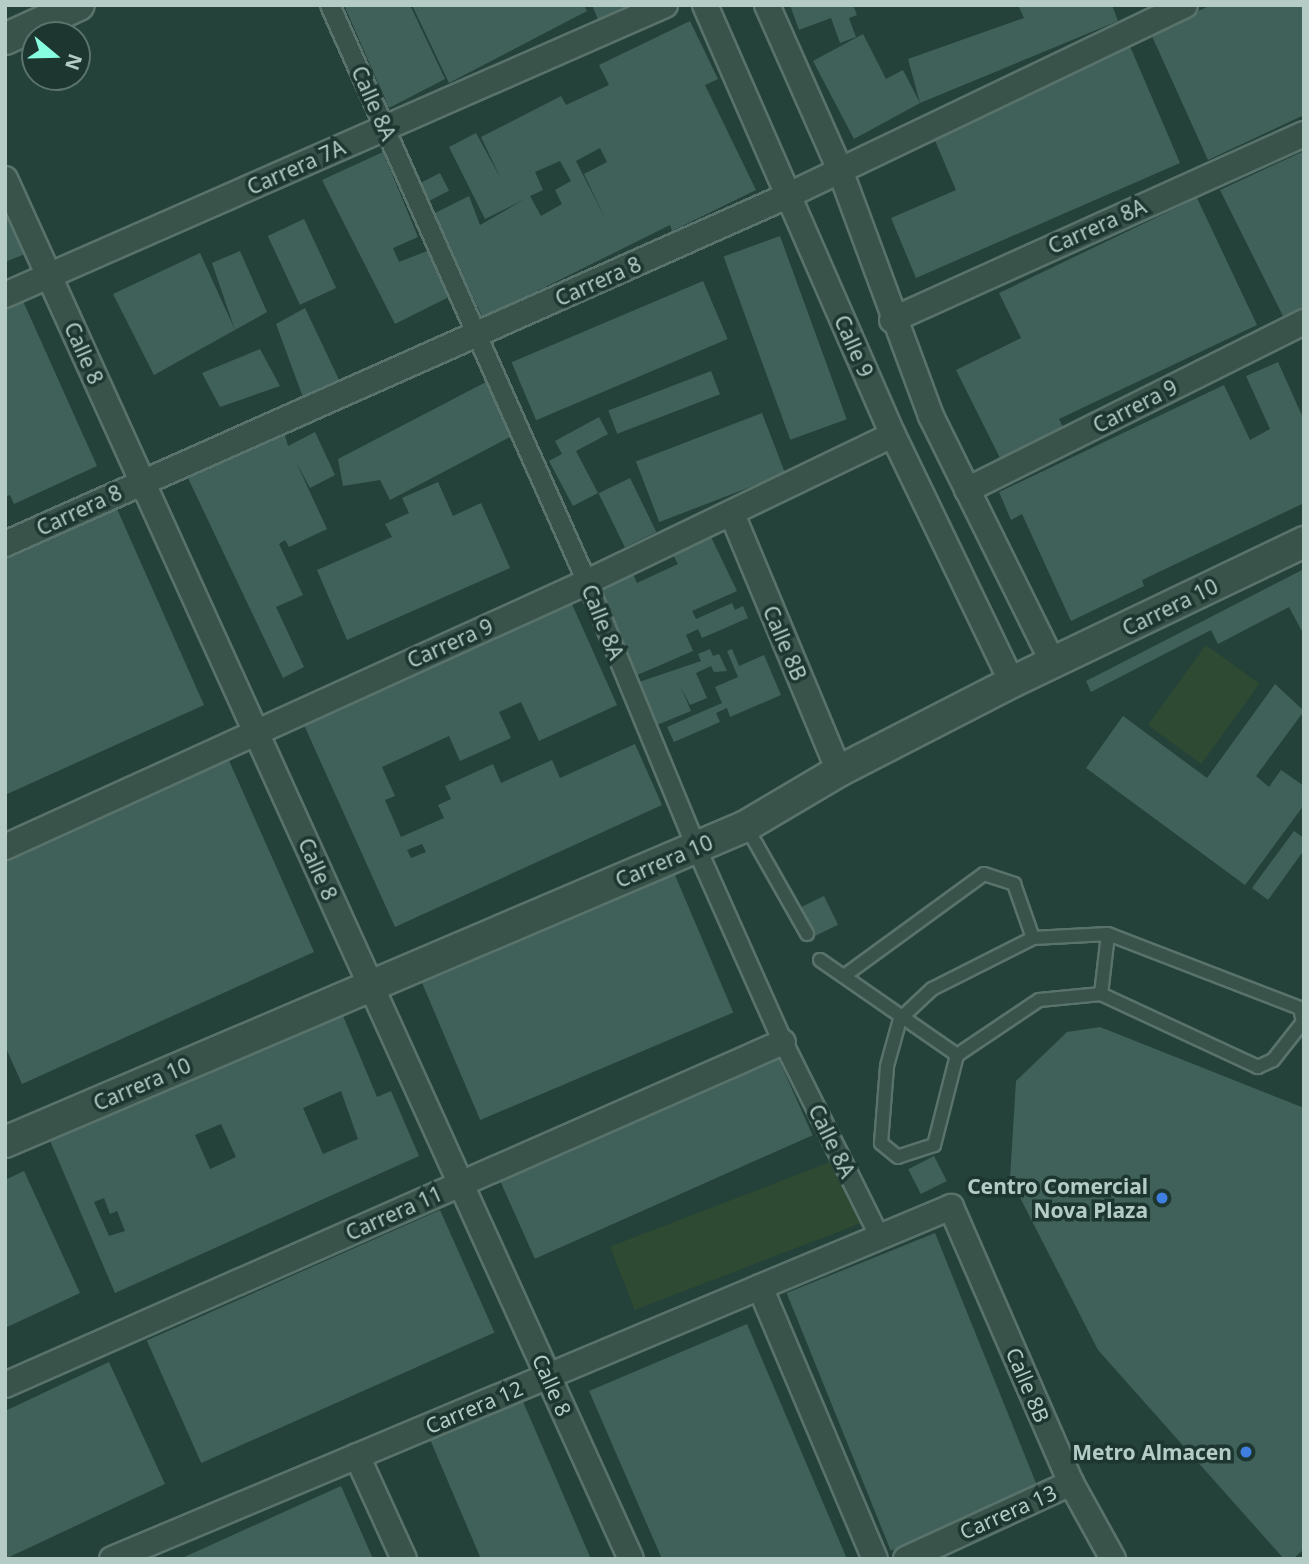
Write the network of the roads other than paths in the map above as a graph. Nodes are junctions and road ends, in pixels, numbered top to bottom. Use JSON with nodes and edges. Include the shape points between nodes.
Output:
{"nodes":[{"id":1,"x":79,"y":5,"type":"edge"},
{"id":2,"x":330,"y":5,"type":"edge"},
{"id":3,"x":665,"y":5,"type":"edge"},
{"id":4,"x":705,"y":5,"type":"edge"},
{"id":5,"x":767,"y":5,"type":"edge"},
{"id":6,"x":1185,"y":5,"type":"edge"},
{"id":7,"x":5,"y":38,"type":"edge"},
{"id":8,"x":385,"y":128,"type":"junction"},
{"id":9,"x":1304,"y":134,"type":"edge"},
{"id":10,"x":841,"y":170,"type":"junction"},
{"id":11,"x":5,"y":179,"type":"edge"},
{"id":12,"x":787,"y":196,"type":"junction"},
{"id":13,"x":49,"y":276,"type":"junction"},
{"id":14,"x":5,"y":295,"type":"edge"},
{"id":15,"x":892,"y":320,"type":"junction"},
{"id":16,"x":1304,"y":322,"type":"edge"},
{"id":17,"x":477,"y":334,"type":"junction"},
{"id":18,"x":893,"y":435,"type":"junction"},
{"id":19,"x":142,"y":481,"type":"junction"},
{"id":20,"x":967,"y":490,"type":"junction"},
{"id":21,"x":732,"y":514,"type":"junction"},
{"id":22,"x":1304,"y":542,"type":"edge"},
{"id":23,"x":5,"y":544,"type":"edge"},
{"id":24,"x":587,"y":582,"type":"junction"},
{"id":25,"x":1053,"y":663,"type":"junction"},
{"id":26,"x":1012,"y":682,"type":"junction"},
{"id":27,"x":255,"y":731,"type":"junction"},
{"id":28,"x":839,"y":771,"type":"junction"},
{"id":29,"x":747,"y":826,"type":"junction"},
{"id":30,"x":5,"y":847,"type":"edge"},
{"id":31,"x":696,"y":847,"type":"junction"},
{"id":32,"x":807,"y":934,"type":"dead end"},
{"id":33,"x":1108,"y":934,"type":"junction"},
{"id":34,"x":1032,"y":938,"type":"junction"},
{"id":35,"x":820,"y":960,"type":"dead end"},
{"id":36,"x":844,"y":976,"type":"junction"},
{"id":37,"x":372,"y":988,"type":"junction"},
{"id":38,"x":1101,"y":994,"type":"junction"},
{"id":39,"x":900,"y":1019,"type":"junction"},
{"id":40,"x":783,"y":1042,"type":"junction"},
{"id":41,"x":957,"y":1055,"type":"junction"},
{"id":42,"x":5,"y":1142,"type":"edge"},
{"id":43,"x":461,"y":1184,"type":"junction"},
{"id":44,"x":951,"y":1207,"type":"joint"},
{"id":45,"x":880,"y":1237,"type":"junction"},
{"id":46,"x":760,"y":1287,"type":"junction"},
{"id":47,"x":548,"y":1376,"type":"junction"},
{"id":48,"x":5,"y":1385,"type":"edge"},
{"id":49,"x":357,"y":1457,"type":"junction"},
{"id":50,"x":1071,"y":1483,"type":"junction"},
{"id":51,"x":112,"y":1559,"type":"edge"},
{"id":52,"x":404,"y":1559,"type":"edge"},
{"id":53,"x":631,"y":1559,"type":"edge"},
{"id":54,"x":875,"y":1559,"type":"edge"},
{"id":55,"x":906,"y":1559,"type":"edge"},
{"id":56,"x":1113,"y":1559,"type":"edge"}],
"edges":[{"from":1,"to":7,"type":"street"},
{"from":2,"to":8,"type":"street","name":"Calle 8A"},
{"from":3,"to":8,"type":"street","name":"Carrera 7A"},
{"from":4,"to":12,"type":"street","name":"Calle 9"},
{"from":5,"to":10,"type":"street","name":"Calle 9"},
{"from":6,"to":10,"type":"street","name":"Carrera 8"},
{"from":8,"to":13,"type":"street","name":"Carrera 7A"},
{"from":8,"to":17,"type":"street","name":"Calle 8A"},
{"from":9,"to":15,"type":"street","name":"Carrera 8A"},
{"from":10,"to":12,"type":"street","name":"Carrera 8"},
{"from":10,"to":15,"type":"street","name":"Calle 9"},
{"from":11,"to":13,"type":"street","name":"Calle 8"},
{"from":12,"to":17,"type":"street","name":"Carrera 8"},
{"from":12,"to":18,"type":"street","name":"Calle 9"},
{"from":13,"to":14,"type":"street","name":"Carrera 7A"},
{"from":13,"to":19,"type":"street","name":"Calle 8"},
{"from":15,"to":20,"type":"street","name":"Calle 9"},
{"from":16,"to":20,"type":"street","name":"Carrera 9"},
{"from":17,"to":19,"type":"street","name":"Carrera 8"},
{"from":17,"to":24,"type":"street","name":"Calle 8A"},
{"from":18,"to":21,"type":"street","name":"Carrera 9"},
{"from":18,"to":26,"type":"street","name":"Calle 9"},
{"from":19,"to":23,"type":"street","name":"Carrera 8"},
{"from":19,"to":27,"type":"street","name":"Calle 8"},
{"from":20,"to":25,"type":"street","name":"Calle 9"},
{"from":21,"to":24,"type":"street","name":"Carrera 9"},
{"from":21,"to":28,"type":"street","name":"Calle 8B"},
{"from":22,"to":25,"type":"street","name":"Carrera 10"},
{"from":24,"to":27,"type":"street","name":"Carrera 9"},
{"from":24,"to":31,"type":"street","name":"Calle 8A"},
{"from":25,"to":26,"type":"street","name":"Carrera 10"},
{"from":26,"to":28,"type":"street","name":"Carrera 10"},
{"from":27,"to":30,"type":"street","name":"Carrera 9"},
{"from":27,"to":37,"type":"street","name":"Calle 8"},
{"from":28,"to":29,"type":"street","name":"Carrera 10"},
{"from":29,"to":31,"type":"street","name":"Carrera 10"},
{"from":29,"to":32,"type":"lane"},
{"from":31,"to":37,"type":"street","name":"Carrera 10"},
{"from":31,"to":40,"type":"street","name":"Calle 8A"},
{"from":33,"to":34,"type":"lane"},
{"from":33,"to":38,"type":"lane"},
{"from":33,"to":38,"type":"lane","via":[[1300,1008],[1303,1022],[1273,1060],[1258,1067]]},
{"from":34,"to":36,"type":"lane","via":[[1014,884],[984,874]]},
{"from":34,"to":39,"type":"lane","via":[[932,989]]},
{"from":35,"to":36,"type":"lane"},
{"from":36,"to":39,"type":"lane"},
{"from":37,"to":42,"type":"street","name":"Carrera 10"},
{"from":37,"to":43,"type":"street","name":"Calle 8"},
{"from":38,"to":41,"type":"lane","via":[[1039,1000]]},
{"from":39,"to":41,"type":"lane"},
{"from":39,"to":41,"type":"lane","via":[[878,1123],[881,1143],[898,1157],[934,1145]]},
{"from":40,"to":43,"type":"street","name":"Carrera 11"},
{"from":40,"to":45,"type":"street","name":"Calle 8A"},
{"from":43,"to":47,"type":"street","name":"Calle 8"},
{"from":43,"to":48,"type":"street","name":"Carrera 11"},
{"from":44,"to":45,"type":"street","name":"Carrera 12"},
{"from":44,"to":50,"type":"street","name":"Calle 8B"},
{"from":45,"to":46,"type":"street","name":"Carrera 12"},
{"from":46,"to":47,"type":"street","name":"Carrera 12"},
{"from":46,"to":54,"type":"street"},
{"from":47,"to":49,"type":"street","name":"Carrera 12"},
{"from":47,"to":53,"type":"street","name":"Calle 8"},
{"from":49,"to":51,"type":"street","name":"Carrera 12"},
{"from":49,"to":52,"type":"street"},
{"from":50,"to":55,"type":"street","name":"Carrera 13"},
{"from":50,"to":56,"type":"street","name":"Calle 8B"}]}
